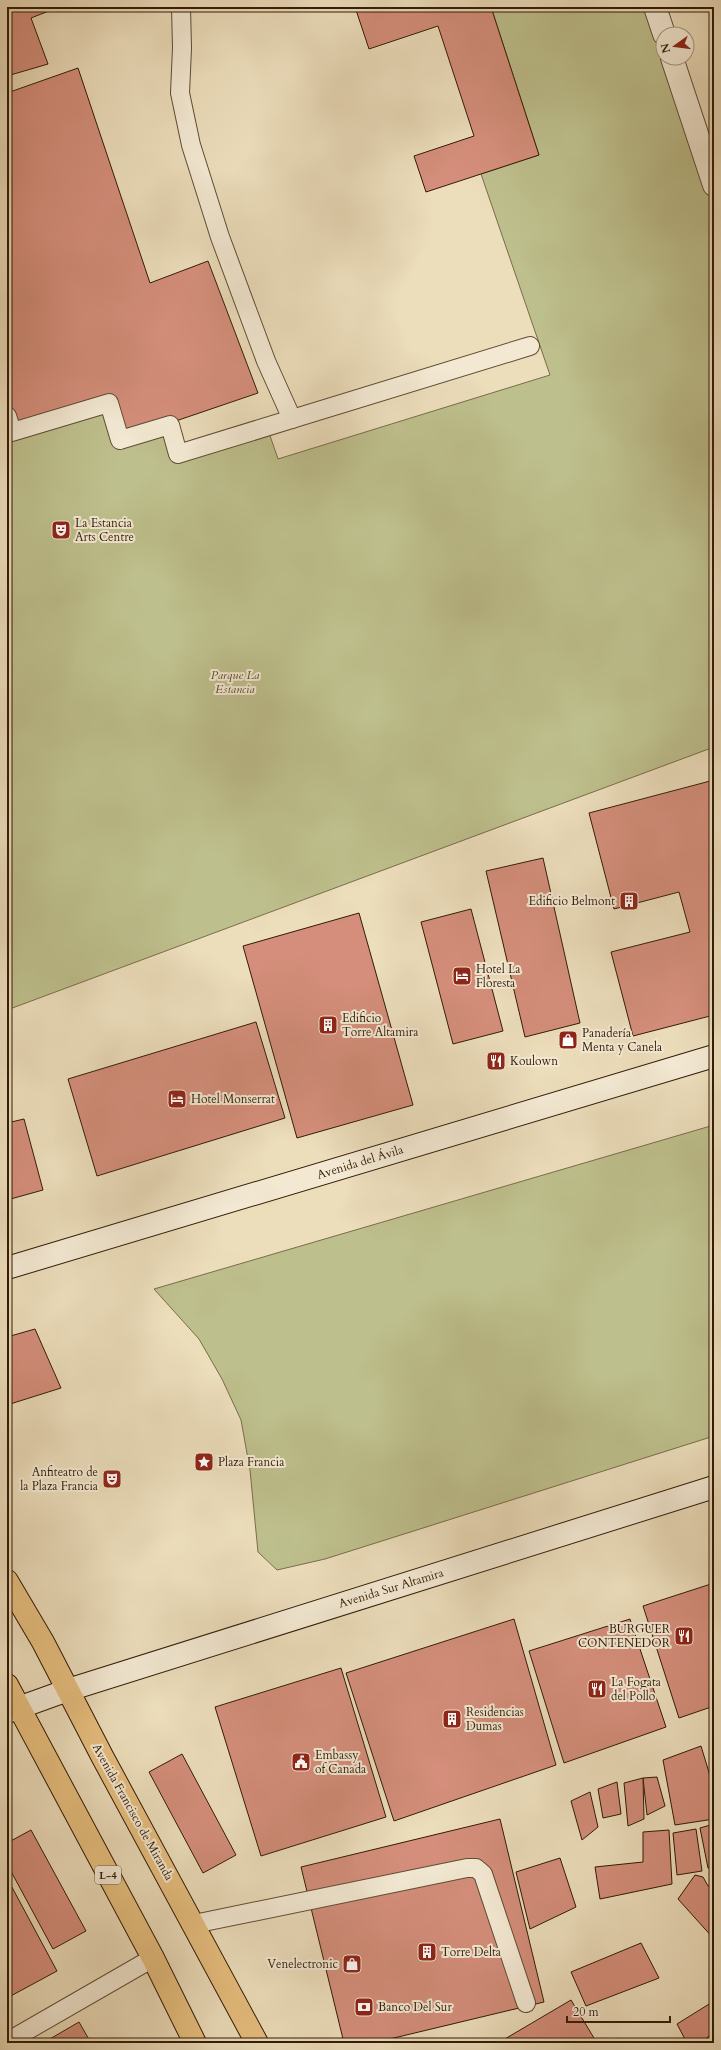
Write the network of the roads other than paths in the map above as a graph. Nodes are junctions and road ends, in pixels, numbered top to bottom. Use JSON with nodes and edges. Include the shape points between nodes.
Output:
{"nodes":[{"id":1,"x":181,"y":7,"type":"edge"},
{"id":2,"x":655,"y":7,"type":"edge"},
{"id":3,"x":661,"y":26,"type":"edge"},
{"id":4,"x":675,"y":66,"type":"edge"},
{"id":5,"x":714,"y":185,"type":"edge"},
{"id":6,"x":530,"y":346,"type":"dead end"},
{"id":7,"x":7,"y":416,"type":"edge"},
{"id":8,"x":292,"y":419,"type":"junction"},
{"id":9,"x":714,"y":1056,"type":"edge"},
{"id":10,"x":7,"y":1268,"type":"edge"},
{"id":11,"x":714,"y":1486,"type":"edge"},
{"id":12,"x":7,"y":1581,"type":"edge"},
{"id":13,"x":7,"y":1685,"type":"edge"},
{"id":14,"x":68,"y":1690,"type":"junction"},
{"id":15,"x":13,"y":1710,"type":"edge"},
{"id":16,"x":194,"y":1924,"type":"junction"},
{"id":17,"x":153,"y":1958,"type":"junction"},
{"id":18,"x":526,"y":2004,"type":"dead end"},
{"id":19,"x":7,"y":2042,"type":"edge"},
{"id":20,"x":195,"y":2043,"type":"edge"},
{"id":21,"x":257,"y":2043,"type":"edge"}],
"edges":[{"from":1,"to":8,"type":"lane","via":[[180,93],[190,144],[220,237],[266,361]]},
{"from":2,"to":3,"type":"main road"},
{"from":4,"to":5,"type":"main road"},
{"from":6,"to":8,"type":"lane"},
{"from":7,"to":8,"type":"lane","via":[[12,432],[109,403],[120,440],[170,425],[178,454]]},
{"from":9,"to":10,"type":"main road","name":"Avenida del Ávila"},
{"from":11,"to":14,"type":"main road","name":"Avenida Sur Altamira"},
{"from":12,"to":14,"type":"main road","name":"Avenida Francisco de Miranda"},
{"from":13,"to":15,"type":"main road","number":"L-4"},
{"from":14,"to":15,"type":"main road","name":"Avenida Sur Altamira"},
{"from":14,"to":16,"type":"main road","name":"Avenida Francisco de Miranda"},
{"from":15,"to":17,"type":"main road","number":"L-4"},
{"from":16,"to":18,"type":"lane","via":[[460,1869],[476,1868],[483,1874]]},
{"from":16,"to":21,"type":"main road","name":"Avenida Francisco de Miranda"},
{"from":17,"to":19,"type":"lane"},
{"from":17,"to":20,"type":"main road","number":"L-4"}]}
